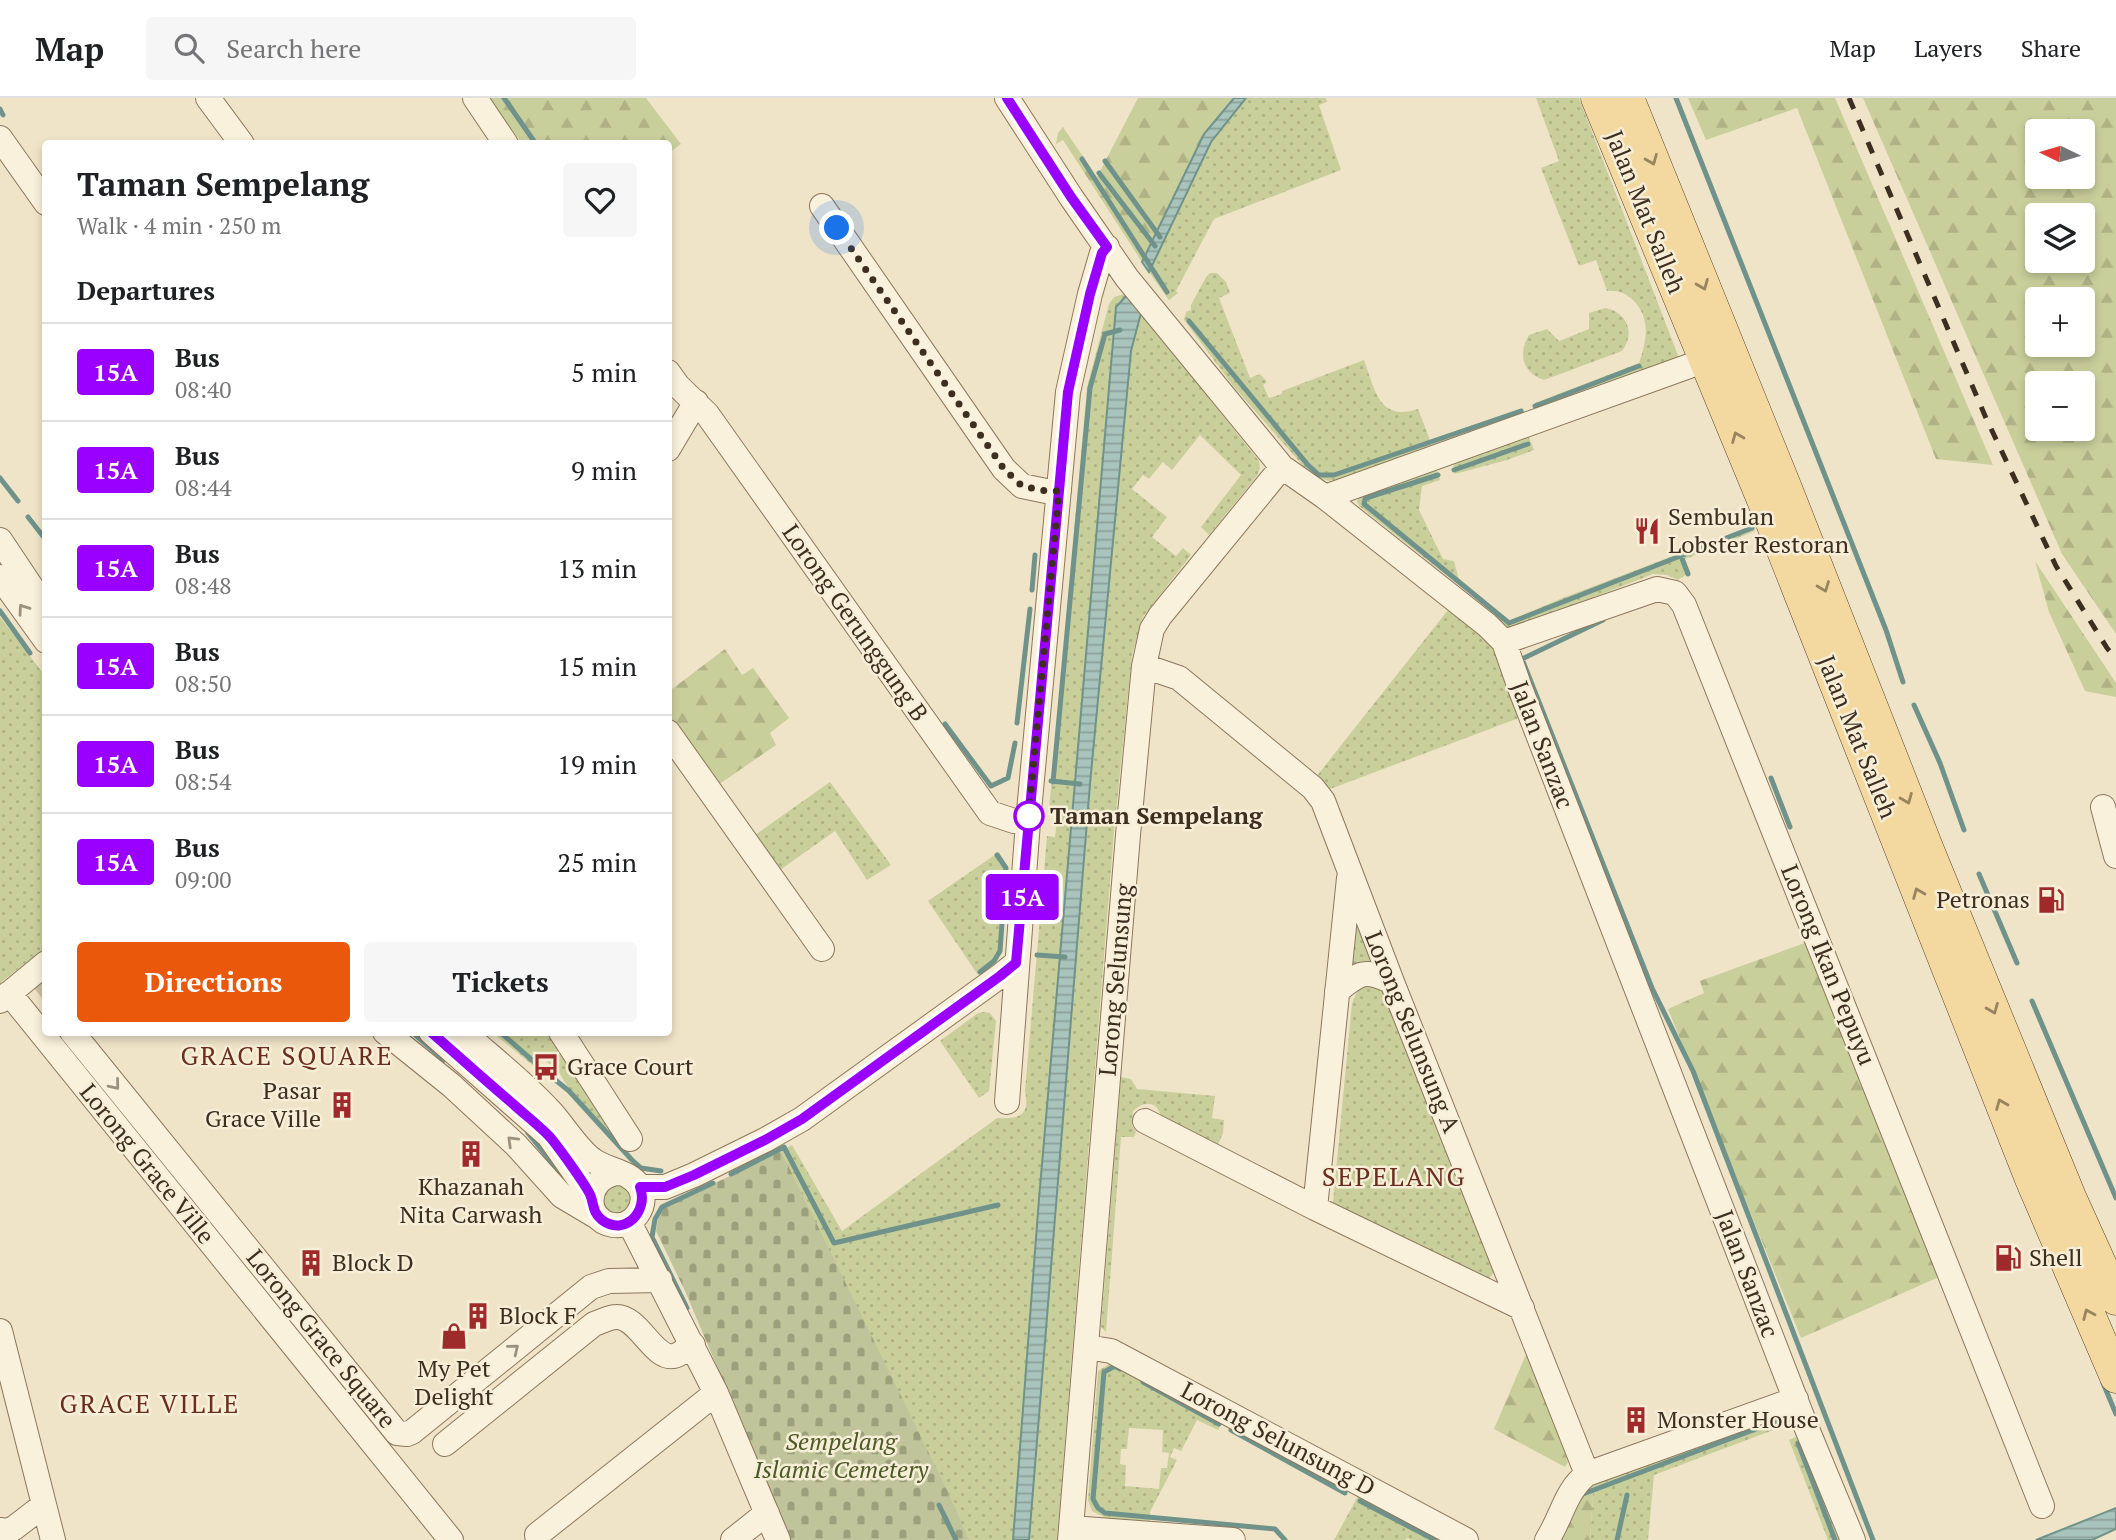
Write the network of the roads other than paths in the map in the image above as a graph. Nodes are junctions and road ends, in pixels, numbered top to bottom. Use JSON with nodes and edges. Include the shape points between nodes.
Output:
{"nodes":[{"id":1,"x":208,"y":98,"type":"edge"},
{"id":2,"x":475,"y":98,"type":"edge"},
{"id":3,"x":1007,"y":98,"type":"edge"},
{"id":4,"x":1597,"y":98,"type":"edge"},
{"id":5,"x":1628,"y":98,"type":"edge"},
{"id":6,"x":0,"y":138,"type":"edge"},
{"id":7,"x":239,"y":140,"type":"edge"},
{"id":8,"x":503,"y":140,"type":"edge"},
{"id":9,"x":42,"y":197,"type":"edge"},
{"id":10,"x":822,"y":206,"type":"dead end"},
{"id":11,"x":1107,"y":247,"type":"junction"},
{"id":12,"x":1706,"y":359,"type":"junction"},
{"id":13,"x":672,"y":378,"type":"edge"},
{"id":14,"x":696,"y":402,"type":"junction"},
{"id":15,"x":672,"y":442,"type":"edge"},
{"id":16,"x":1282,"y":467,"type":"junction"},
{"id":17,"x":1059,"y":491,"type":"junction"},
{"id":18,"x":1325,"y":497,"type":"junction"},
{"id":19,"x":0,"y":540,"type":"edge"},
{"id":20,"x":0,"y":577,"type":"edge"},
{"id":21,"x":42,"y":602,"type":"edge"},
{"id":22,"x":42,"y":635,"type":"edge"},
{"id":23,"x":1504,"y":642,"type":"junction"},
{"id":24,"x":1144,"y":666,"type":"junction"},
{"id":25,"x":672,"y":738,"type":"edge"},
{"id":26,"x":2103,"y":807,"type":"dead end"},
{"id":27,"x":1028,"y":822,"type":"junction"},
{"id":28,"x":2116,"y":856,"type":"edge"},
{"id":29,"x":1349,"y":871,"type":"junction"},
{"id":30,"x":822,"y":949,"type":"dead end"},
{"id":31,"x":1016,"y":963,"type":"junction"},
{"id":32,"x":42,"y":968,"type":"tunnel mouth"},
{"id":33,"x":1392,"y":982,"type":"junction"},
{"id":34,"x":1337,"y":991,"type":"junction"},
{"id":35,"x":17,"y":999,"type":"edge"},
{"id":36,"x":42,"y":1030,"type":"edge"},
{"id":37,"x":47,"y":1036,"type":"edge"},
{"id":38,"x":75,"y":1036,"type":"edge"},
{"id":39,"x":390,"y":1036,"type":"edge"},
{"id":40,"x":436,"y":1036,"type":"edge"},
{"id":41,"x":467,"y":1036,"type":"edge"},
{"id":42,"x":564,"y":1036,"type":"edge"},
{"id":43,"x":1007,"y":1102,"type":"dead end"},
{"id":44,"x":1145,"y":1121,"type":"dead end"},
{"id":45,"x":631,"y":1139,"type":"dead end"},
{"id":46,"x":630,"y":1180,"type":"junction"},
{"id":47,"x":595,"y":1207,"type":"junction"},
{"id":48,"x":1315,"y":1208,"type":"junction"},
{"id":49,"x":629,"y":1222,"type":"junction"},
{"id":50,"x":660,"y":1280,"type":"junction"},
{"id":51,"x":2116,"y":1299,"type":"edge"},
{"id":52,"x":1522,"y":1308,"type":"junction"},
{"id":53,"x":0,"y":1331,"type":"edge"},
{"id":54,"x":693,"y":1345,"type":"junction"},
{"id":55,"x":1087,"y":1347,"type":"junction"},
{"id":56,"x":2116,"y":1377,"type":"edge"},
{"id":57,"x":716,"y":1393,"type":"junction"},
{"id":58,"x":1796,"y":1399,"type":"junction"},
{"id":59,"x":445,"y":1444,"type":"dead end"},
{"id":60,"x":1587,"y":1474,"type":"junction"},
{"id":61,"x":44,"y":1505,"type":"junction"},
{"id":62,"x":2042,"y":1506,"type":"dead end"},
{"id":63,"x":766,"y":1513,"type":"junction"},
{"id":64,"x":0,"y":1530,"type":"edge"},
{"id":65,"x":1071,"y":1534,"type":"edge"},
{"id":66,"x":537,"y":1535,"type":"dead end"},
{"id":67,"x":53,"y":1540,"type":"edge"},
{"id":68,"x":451,"y":1540,"type":"edge"},
{"id":69,"x":733,"y":1540,"type":"edge"},
{"id":70,"x":778,"y":1540,"type":"edge"},
{"id":71,"x":1233,"y":1540,"type":"edge"},
{"id":72,"x":1466,"y":1540,"type":"edge"},
{"id":73,"x":1547,"y":1540,"type":"edge"},
{"id":74,"x":1853,"y":1540,"type":"edge"}],
"edges":[{"from":1,"to":7,"type":"street"},
{"from":2,"to":8,"type":"street"},
{"from":3,"to":11,"type":"street","name":"Jalan Sanzac"},
{"from":4,"to":12,"type":"main road","name":"Jalan Mat Salleh"},
{"from":5,"to":51,"type":"main road","name":"Jalan Mat Salleh","one_way":true,"via":[[1928,850]]},
{"from":6,"to":9,"type":"street"},
{"from":10,"to":17,"type":"street","via":[[1004,469],[1022,486]]},
{"from":11,"to":16,"type":"street","name":"Jalan Sanzac","via":[[1127,278]]},
{"from":11,"to":17,"type":"street","via":[[1090,294],[1068,392]]},
{"from":12,"to":18,"type":"street"},
{"from":56,"to":12,"type":"main road","name":"Jalan Mat Salleh","one_way":true,"via":[[2031,1179]]},
{"from":13,"to":14,"type":"street","name":"Lorong Gerunggung B"},
{"from":14,"to":15,"type":"street"},
{"from":14,"to":27,"type":"street","name":"Lorong Gerunggung B","via":[[990,813]]},
{"from":16,"to":18,"type":"street","name":"Jalan Sanzac"},
{"from":16,"to":24,"type":"street","name":"Lorong Selunsung","via":[[1160,616],[1152,629]]},
{"from":17,"to":27,"type":"street"},
{"from":18,"to":23,"type":"street","name":"Jalan Sanzac"},
{"from":19,"to":21,"type":"street"},
{"from":22,"to":20,"type":"street","one_way":true},
{"from":23,"to":58,"type":"street","name":"Jalan Sanzac"},
{"from":23,"to":62,"type":"street","name":"Lorong Ikan Pepuyu","via":[[1657,589],[1675,593],[1684,606]]},
{"from":24,"to":29,"type":"street","name":"Lorong Selunsung A","via":[[1179,678],[1312,788],[1323,801]]},
{"from":24,"to":55,"type":"street","name":"Lorong Selunsung"},
{"from":25,"to":30,"type":"street"},
{"from":26,"to":28,"type":"street"},
{"from":27,"to":31,"type":"street"},
{"from":29,"to":33,"type":"street","name":"Lorong Selunsung A"},
{"from":29,"to":34,"type":"street"},
{"from":31,"to":43,"type":"street"},
{"from":31,"to":46,"type":"street","via":[[802,1119],[765,1140],[665,1187]]},
{"from":32,"to":35,"type":"street"},
{"from":33,"to":34,"type":"street","via":[[1376,974],[1356,975]]},
{"from":33,"to":52,"type":"street","name":"Lorong Selunsung A"},
{"from":34,"to":48,"type":"street"},
{"from":35,"to":36,"type":"street","name":"Lorong Grace Ville"},
{"from":37,"to":68,"type":"street","name":"Lorong Grace Ville"},
{"from":38,"to":50,"type":"street","name":"Lorong Grace Square","one_way":true,"via":[[397,1433],[412,1432],[590,1287],[609,1281]]},
{"from":47,"to":39,"type":"street","one_way":true,"via":[[562,1196],[516,1144]]},
{"from":40,"to":47,"type":"street","via":[[549,1136]]},
{"from":41,"to":46,"type":"street","via":[[549,1110],[592,1160]]},
{"from":42,"to":45,"type":"street"},
{"from":44,"to":48,"type":"street"},
{"from":46,"to":47,"type":"street","via":[[605,1176],[594,1188]]},
{"from":46,"to":49,"type":"street","via":[[643,1203]]},
{"from":47,"to":49,"type":"street","via":[[614,1225]]},
{"from":48,"to":52,"type":"street"},
{"from":49,"to":50,"type":"street"},
{"from":50,"to":54,"type":"street"},
{"from":52,"to":60,"type":"street","name":"Lorong Selunsung A"},
{"from":53,"to":61,"type":"street"},
{"from":54,"to":57,"type":"street"},
{"from":54,"to":59,"type":"street","via":[[674,1357],[666,1356],[626,1320],[616,1317],[594,1324]]},
{"from":55,"to":65,"type":"street","name":"Lorong Selunsung"},
{"from":55,"to":72,"type":"street","name":"Lorong Selunsung D","via":[[1111,1351]]},
{"from":57,"to":63,"type":"street"},
{"from":57,"to":66,"type":"street"},
{"from":58,"to":60,"type":"street"},
{"from":58,"to":74,"type":"street","name":"Jalan Sanzac"},
{"from":60,"to":73,"type":"street","via":[[1576,1482]]},
{"from":61,"to":64,"type":"street","via":[[9,1531]]},
{"from":61,"to":67,"type":"street"},
{"from":63,"to":69,"type":"street"},
{"from":63,"to":70,"type":"street"},
{"from":65,"to":71,"type":"street"}]}
